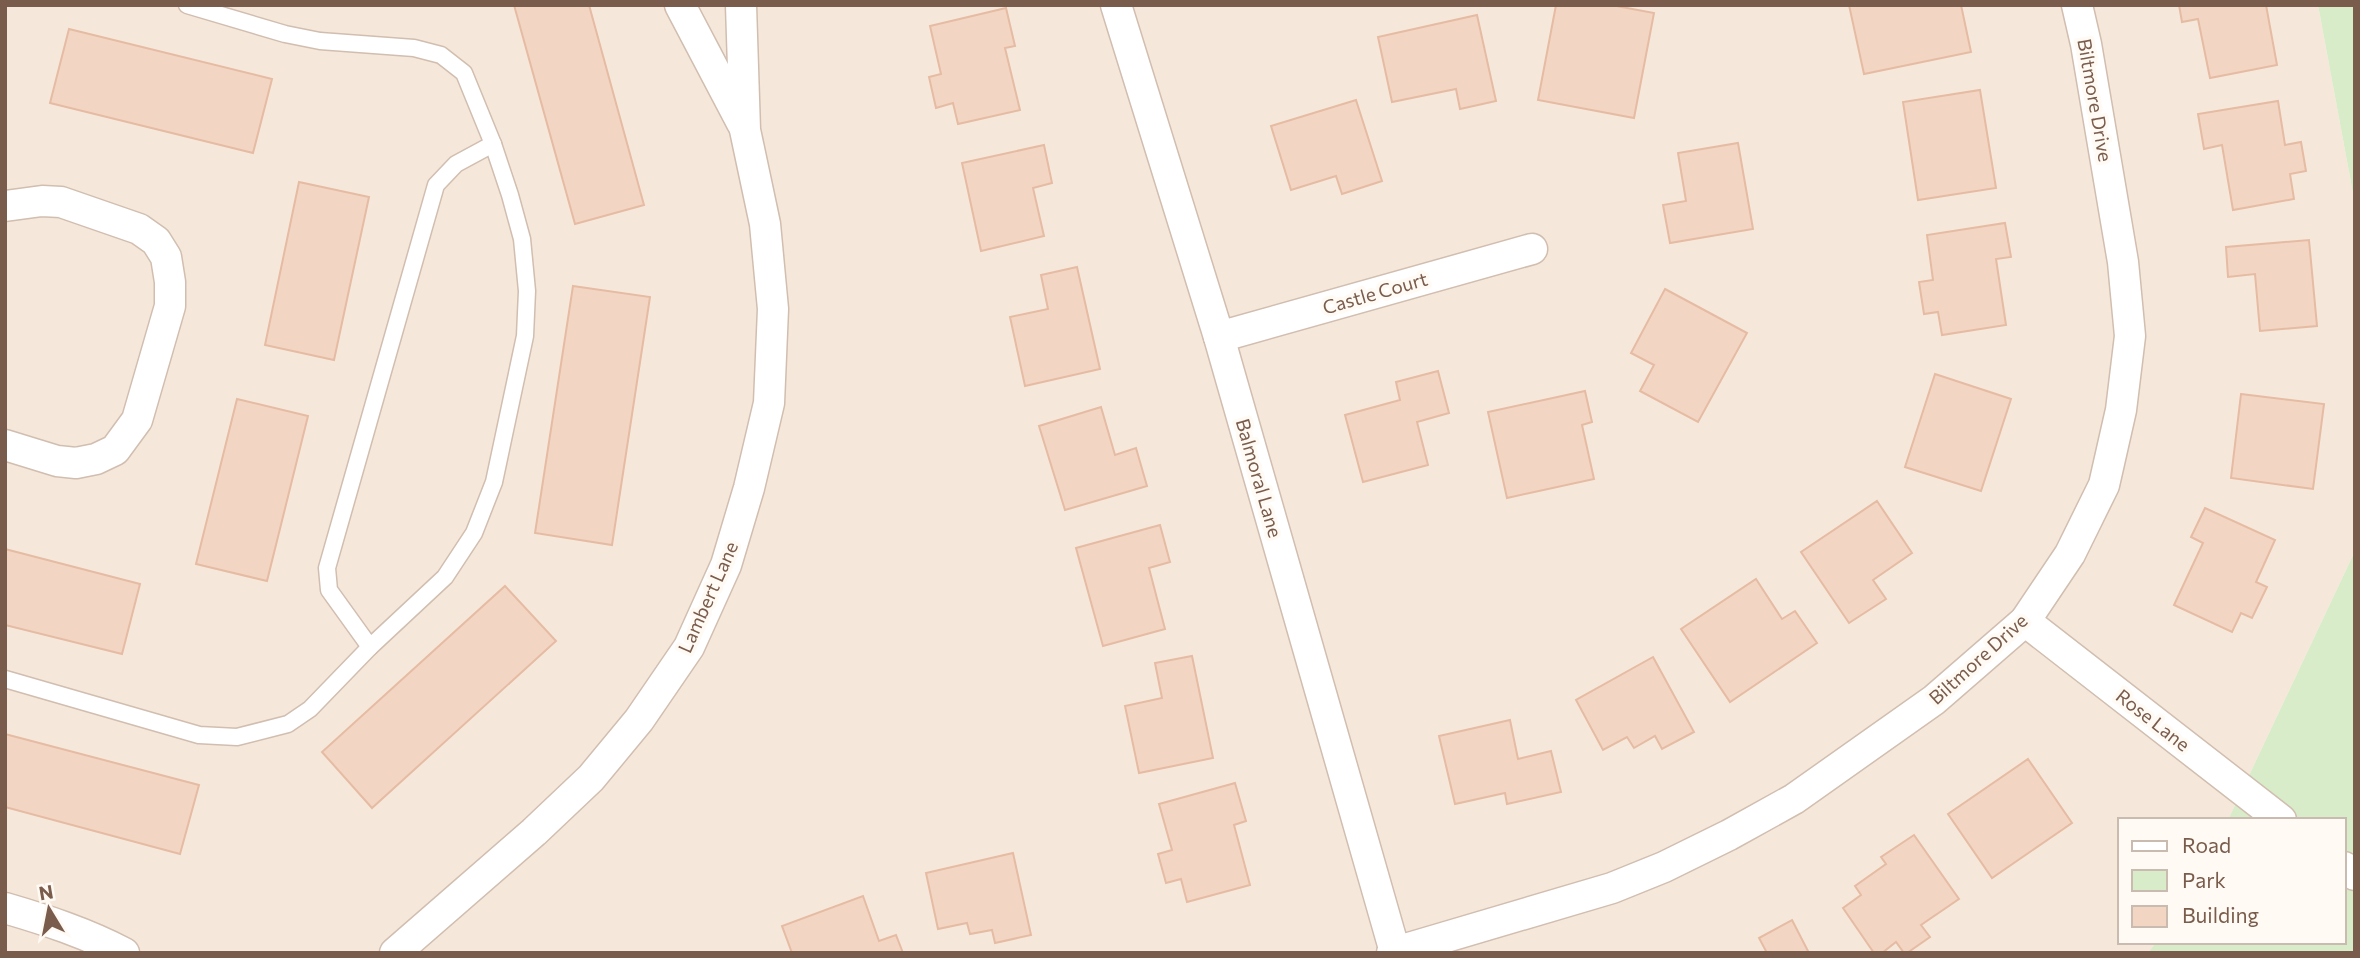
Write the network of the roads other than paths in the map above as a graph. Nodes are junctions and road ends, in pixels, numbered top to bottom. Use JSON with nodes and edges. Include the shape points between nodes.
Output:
{"nodes":[{"id":1,"x":187,"y":5,"type":"edge"},
{"id":2,"x":680,"y":5,"type":"edge"},
{"id":3,"x":741,"y":5,"type":"edge"},
{"id":4,"x":1116,"y":5,"type":"edge"},
{"id":5,"x":2077,"y":5,"type":"edge"},
{"id":6,"x":746,"y":130,"type":"junction"},
{"id":7,"x":493,"y":144,"type":"junction"},
{"id":8,"x":5,"y":206,"type":"edge"},
{"id":9,"x":1532,"y":249,"type":"dead end"},
{"id":10,"x":1219,"y":337,"type":"junction"},
{"id":11,"x":5,"y":445,"type":"edge"},
{"id":12,"x":2025,"y":621,"type":"junction"},
{"id":13,"x":370,"y":647,"type":"junction"},
{"id":14,"x":5,"y":679,"type":"edge"},
{"id":15,"x":2278,"y":818,"type":"edge"},
{"id":16,"x":5,"y":908,"type":"edge"},
{"id":17,"x":1394,"y":952,"type":"edge"},
{"id":18,"x":124,"y":953,"type":"edge"},
{"id":19,"x":395,"y":953,"type":"edge"}],
"edges":[{"from":1,"to":7,"type":"lane","via":[[320,41],[414,48],[441,55],[464,73]]},
{"from":2,"to":6,"type":"street","name":"Lambert Lane"},
{"from":3,"to":6,"type":"street","name":"Lambert Lane"},
{"from":4,"to":10,"type":"street","name":"Balmoral Lane"},
{"from":5,"to":12,"type":"street","name":"Biltmore Drive","via":[[2123,262],[2130,336],[2121,410],[2104,485],[2070,554]]},
{"from":6,"to":19,"type":"street","name":"Lambert Lane","via":[[765,224],[773,309],[768,403],[726,565],[689,647],[592,778]]},
{"from":7,"to":13,"type":"lane","via":[[522,239],[527,290],[526,336],[494,482],[474,533],[445,577]]},
{"from":7,"to":13,"type":"lane","via":[[456,164],[436,186],[327,568],[329,590]]},
{"from":8,"to":11,"type":"street","via":[[61,202],[139,229],[156,241],[166,257],[170,282],[170,306],[137,420],[115,450],[76,463]]},
{"from":9,"to":10,"type":"street","name":"Castle Court"},
{"from":10,"to":17,"type":"street","name":"Balmoral Lane"},
{"from":12,"to":15,"type":"street","name":"Rose Lane"},
{"from":12,"to":17,"type":"street","name":"Biltmore Drive","via":[[1934,700],[1794,799],[1729,835],[1612,888]]},
{"from":13,"to":14,"type":"lane","via":[[310,709],[288,724],[237,737],[199,735]]},
{"from":16,"to":18,"type":"street","via":[[53,922]]}]}
